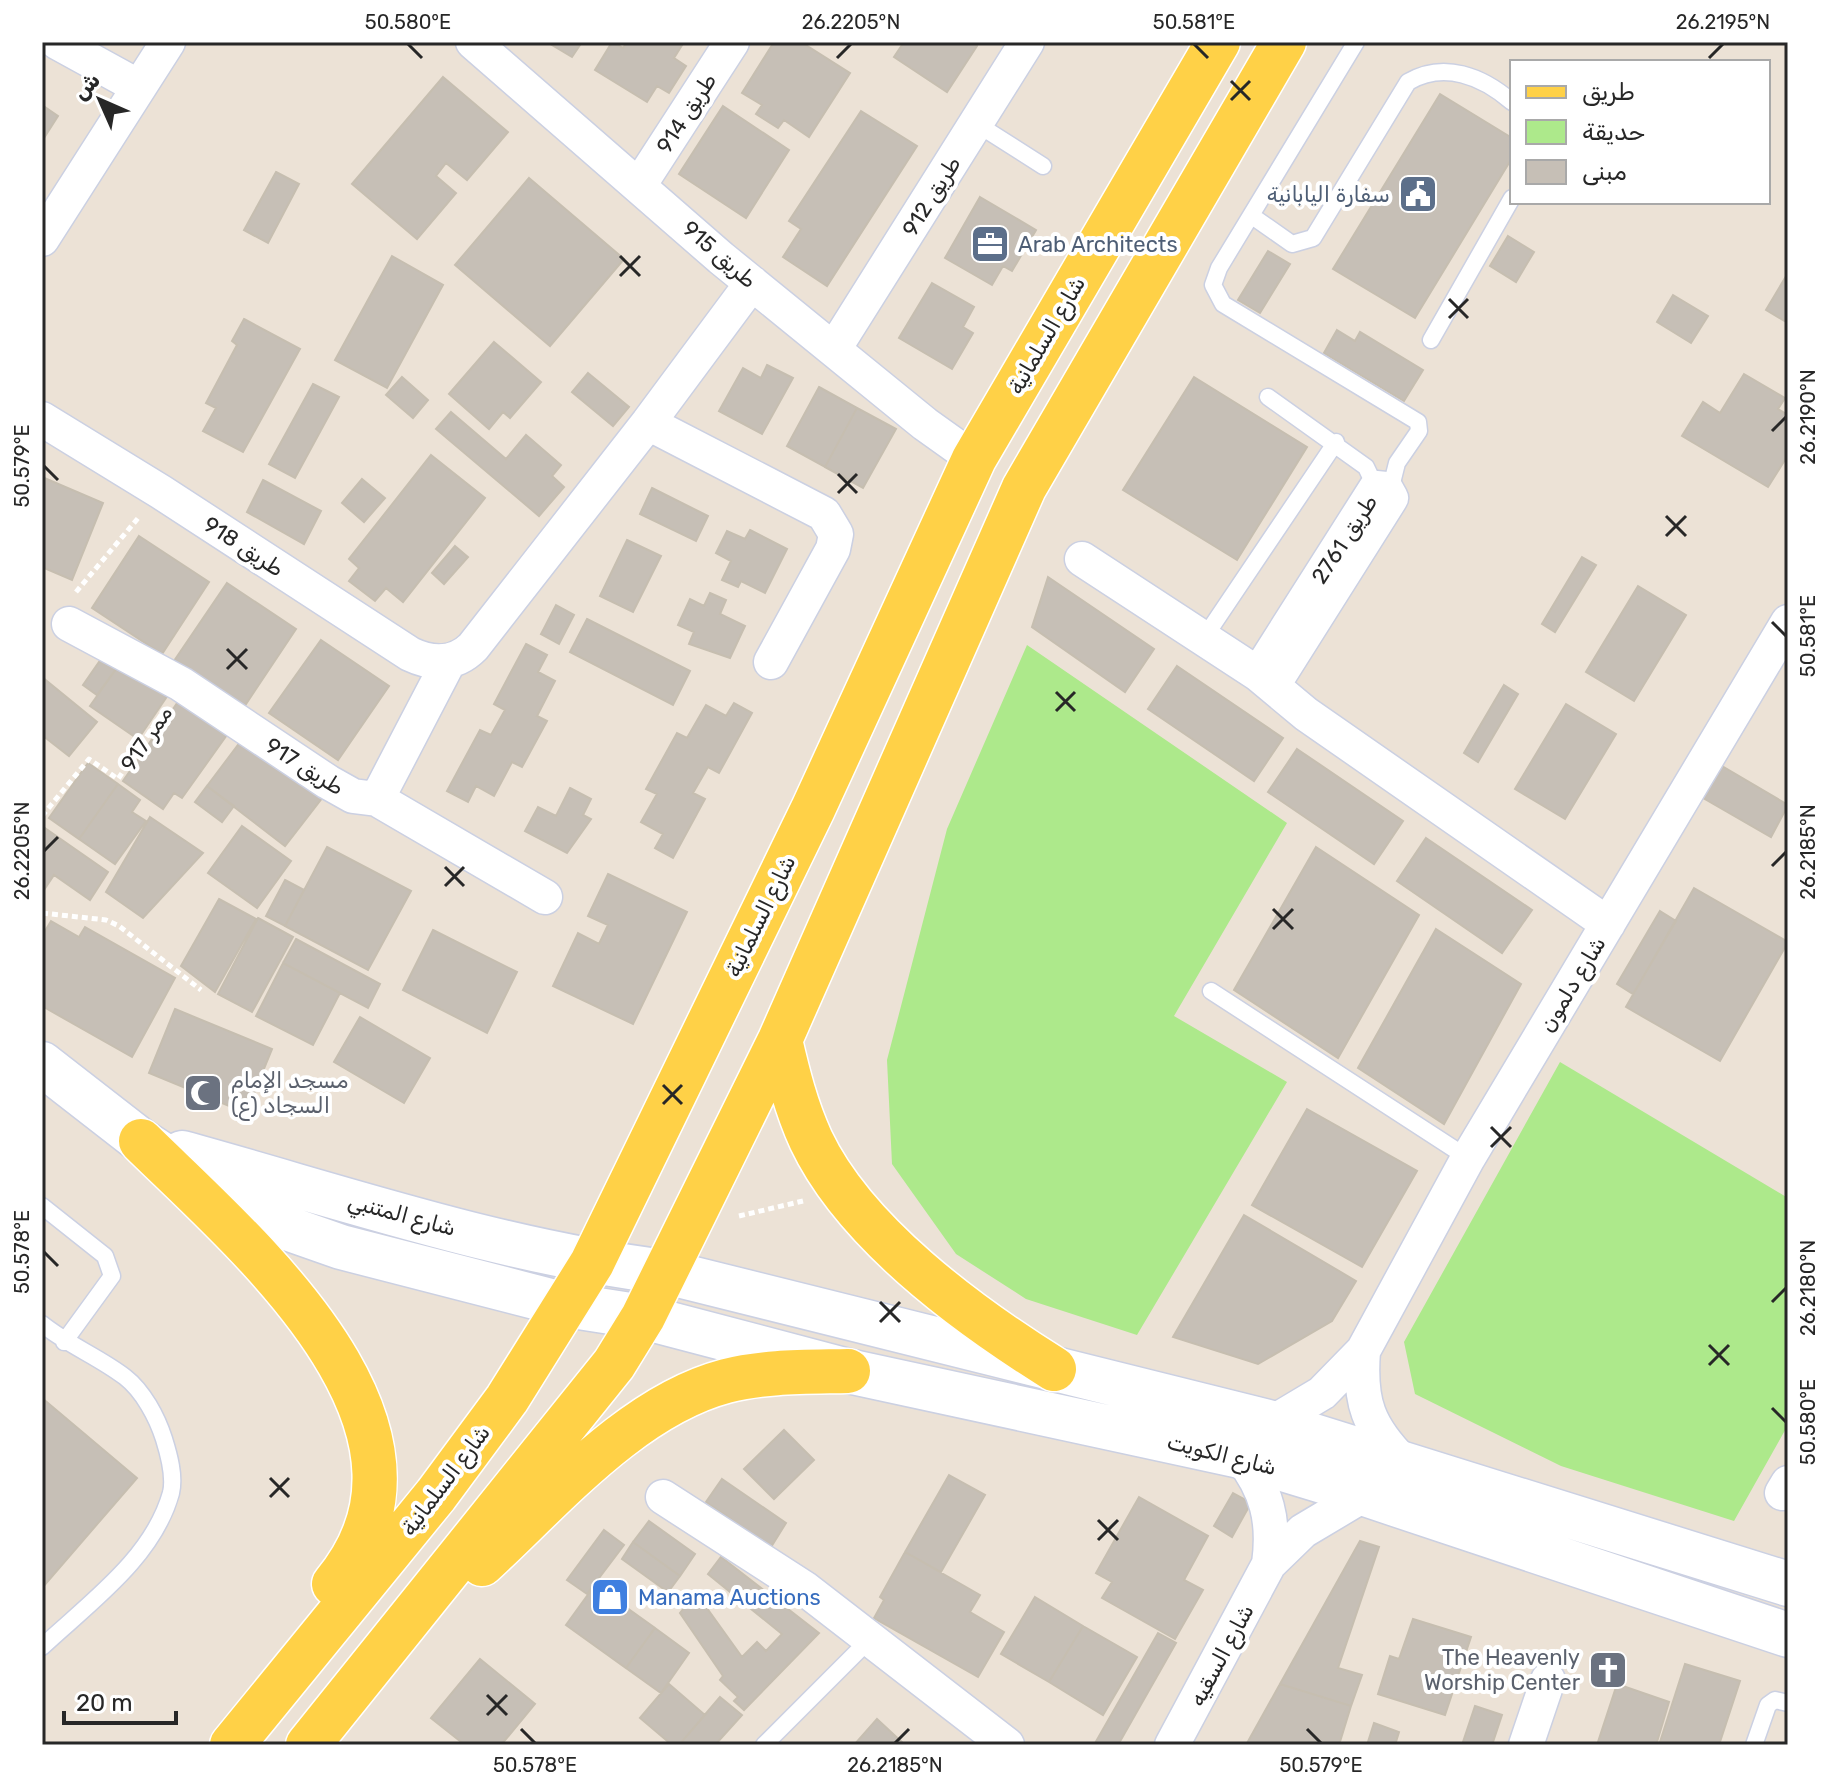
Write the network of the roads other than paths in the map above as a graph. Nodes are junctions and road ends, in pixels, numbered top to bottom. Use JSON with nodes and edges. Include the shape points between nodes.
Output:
{"nodes":[{"id":1,"x":57,"y":42,"type":"edge"},
{"id":2,"x":168,"y":42,"type":"edge"},
{"id":3,"x":473,"y":42,"type":"edge"},
{"id":4,"x":732,"y":42,"type":"edge"},
{"id":5,"x":1027,"y":42,"type":"edge"},
{"id":6,"x":1284,"y":42,"type":"edge"},
{"id":7,"x":1356,"y":42,"type":"edge"},
{"id":8,"x":1214,"y":43,"type":"edge"},
{"id":9,"x":139,"y":87,"type":"junction"},
{"id":10,"x":1510,"y":101,"type":"edge"},
{"id":11,"x":977,"y":124,"type":"junction"},
{"id":12,"x":1043,"y":166,"type":"dead end"},
{"id":13,"x":640,"y":184,"type":"junction"},
{"id":14,"x":1510,"y":202,"type":"edge"},
{"id":15,"x":1252,"y":216,"type":"junction"},
{"id":16,"x":42,"y":239,"type":"edge"},
{"id":17,"x":752,"y":283,"type":"junction"},
{"id":18,"x":1431,"y":340,"type":"dead end"},
{"id":19,"x":834,"y":349,"type":"junction"},
{"id":20,"x":1268,"y":397,"type":"dead end"},
{"id":21,"x":42,"y":419,"type":"edge"},
{"id":22,"x":648,"y":423,"type":"junction"},
{"id":23,"x":1336,"y":442,"type":"junction"},
{"id":24,"x":974,"y":459,"type":"junction"},
{"id":25,"x":1383,"y":490,"type":"junction"},
{"id":26,"x":1082,"y":559,"type":"dead end"},
{"id":27,"x":1788,"y":622,"type":"edge"},
{"id":28,"x":69,"y":624,"type":"road end"},
{"id":29,"x":1204,"y":638,"type":"junction"},
{"id":30,"x":449,"y":661,"type":"junction"},
{"id":31,"x":771,"y":662,"type":"dead end"},
{"id":32,"x":1266,"y":680,"type":"junction"},
{"id":33,"x":377,"y":799,"type":"junction"},
{"id":34,"x":545,"y":897,"type":"dead end"},
{"id":35,"x":1608,"y":924,"type":"junction"},
{"id":36,"x":1211,"y":991,"type":"dead end"},
{"id":37,"x":780,"y":1040,"type":"junction"},
{"id":38,"x":42,"y":1064,"type":"edge"},
{"id":39,"x":141,"y":1141,"type":"junction"},
{"id":40,"x":1468,"y":1158,"type":"junction"},
{"id":41,"x":42,"y":1206,"type":"edge"},
{"id":42,"x":592,"y":1263,"type":"junction"},
{"id":43,"x":666,"y":1272,"type":"junction"},
{"id":44,"x":566,"y":1305,"type":"junction"},
{"id":45,"x":643,"y":1317,"type":"junction"},
{"id":46,"x":42,"y":1324,"type":"edge"},
{"id":47,"x":64,"y":1342,"type":"junction"},
{"id":48,"x":1363,"y":1351,"type":"junction"},
{"id":49,"x":1054,"y":1369,"type":"junction"},
{"id":50,"x":848,"y":1371,"type":"junction"},
{"id":51,"x":1272,"y":1423,"type":"junction"},
{"id":52,"x":1240,"y":1456,"type":"junction"},
{"id":53,"x":1404,"y":1463,"type":"junction"},
{"id":54,"x":1365,"y":1494,"type":"junction"},
{"id":55,"x":663,"y":1497,"type":"dead end"},
{"id":56,"x":1269,"y":1564,"type":"junction"},
{"id":57,"x":1788,"y":1584,"type":"edge"},
{"id":58,"x":1788,"y":1635,"type":"edge"},
{"id":59,"x":872,"y":1637,"type":"junction"},
{"id":60,"x":42,"y":1647,"type":"edge"},
{"id":61,"x":378,"y":1661,"type":"junction"},
{"id":62,"x":1548,"y":1680,"type":"dead end"},
{"id":63,"x":1788,"y":1703,"type":"edge"},
{"id":64,"x":203,"y":1745,"type":"edge"},
{"id":65,"x":232,"y":1745,"type":"edge"},
{"id":66,"x":308,"y":1745,"type":"edge"},
{"id":67,"x":764,"y":1745,"type":"edge"},
{"id":68,"x":1007,"y":1745,"type":"edge"},
{"id":69,"x":1172,"y":1745,"type":"edge"},
{"id":70,"x":1526,"y":1745,"type":"edge"},
{"id":71,"x":1754,"y":1745,"type":"edge"}],
"edges":[{"from":1,"to":9,"type":"street"},
{"from":2,"to":9,"type":"street"},
{"from":3,"to":13,"type":"street","name":"طريق 915"},
{"from":4,"to":13,"type":"street","name":"طريق 914"},
{"from":5,"to":11,"type":"street","name":"طريق 912"},
{"from":6,"to":37,"type":"main road","via":[[1024,488]]},
{"from":7,"to":15,"type":"lane"},
{"from":8,"to":24,"type":"main road","name":"شارع السلمانية"},
{"from":9,"to":16,"type":"street"},
{"from":10,"to":15,"type":"lane","via":[[1474,76],[1424,72],[1408,82],[1313,238],[1292,244]]},
{"from":11,"to":12,"type":"lane"},
{"from":11,"to":19,"type":"street","name":"طريق 912"},
{"from":13,"to":17,"type":"street","name":"طريق 915"},
{"from":14,"to":18,"type":"lane"},
{"from":15,"to":25,"type":"lane","via":[[1213,285],[1223,304],[1418,422],[1419,431]]},
{"from":17,"to":19,"type":"street","name":"طريق 915"},
{"from":17,"to":22,"type":"street"},
{"from":19,"to":24,"type":"street","name":"طريق 915"},
{"from":20,"to":23,"type":"lane"},
{"from":21,"to":30,"type":"street","name":"طريق 918","via":[[410,654]]},
{"from":22,"to":30,"type":"street","via":[[473,647]]},
{"from":22,"to":31,"type":"street","via":[[824,514],[834,526],[833,549]]},
{"from":23,"to":25,"type":"lane"},
{"from":23,"to":29,"type":"lane"},
{"from":24,"to":42,"type":"main road","name":"شارع السلمانية","via":[[813,809]]},
{"from":25,"to":32,"type":"street","name":"طريق 2761","via":[[1391,498]]},
{"from":26,"to":29,"type":"street"},
{"from":27,"to":35,"type":"street","name":"شارع دلمون"},
{"from":28,"to":33,"type":"street","name":"طريق 917","via":[[181,684],[328,782],[353,796]]},
{"from":29,"to":32,"type":"street"},
{"from":30,"to":33,"type":"street"},
{"from":32,"to":35,"type":"street","via":[[1306,714]]},
{"from":33,"to":34,"type":"street","name":"طريق 917"},
{"from":35,"to":40,"type":"street","name":"شارع دلمون"},
{"from":36,"to":40,"type":"lane"},
{"from":37,"to":43,"type":"main road"},
{"from":37,"to":49,"type":"main road","via":[[792,1093],[813,1143],[842,1187],[918,1270]]},
{"from":38,"to":39,"type":"main road","name":"شارع المتنبي"},
{"from":39,"to":42,"type":"main road","name":"شارع المتنبي"},
{"from":39,"to":44,"type":"main road","name":"شارع المتنبي","via":[[261,1219],[341,1247]]},
{"from":39,"to":64,"type":"main road","via":[[288,1290],[357,1396],[372,1438],[374,1494],[355,1559]]},
{"from":40,"to":48,"type":"street","name":"شارع دلمون"},
{"from":41,"to":47,"type":"lane","via":[[105,1256],[112,1276]]},
{"from":42,"to":43,"type":"main road","name":"شارع المتنبي"},
{"from":42,"to":44,"type":"main road","name":"شارع السلمانية"},
{"from":43,"to":45,"type":"main road"},
{"from":43,"to":49,"type":"main road","name":"شارع الكويت"},
{"from":44,"to":45,"type":"main road","name":"شارع المتنبي"},
{"from":44,"to":65,"type":"main road","name":"شارع السلمانية","via":[[507,1399],[436,1495]]},
{"from":45,"to":50,"type":"main road","name":"شارع الكويت"},
{"from":45,"to":61,"type":"main road","via":[[614,1364]]},
{"from":46,"to":47,"type":"lane"},
{"from":47,"to":60,"type":"lane","via":[[127,1378],[158,1418],[171,1460],[172,1491],[157,1527],[133,1560]]},
{"from":48,"to":51,"type":"street","name":"شارع دلمون","via":[[1322,1393]]},
{"from":48,"to":53,"type":"street","name":"شارع دلمون","via":[[1360,1382],[1367,1413],[1382,1441]]},
{"from":49,"to":51,"type":"main road","name":"شارع الكويت"},
{"from":50,"to":52,"type":"main road","name":"شارع الكويت"},
{"from":50,"to":61,"type":"main road","via":[[724,1381],[663,1406],[608,1449]]},
{"from":51,"to":53,"type":"main road","name":"شارع الكويت"},
{"from":52,"to":54,"type":"main road","name":"شارع الكويت"},
{"from":52,"to":56,"type":"street","name":"شارع السقيه","via":[[1260,1485],[1271,1518]]},
{"from":53,"to":57,"type":"main road","name":"شارع الكويت"},
{"from":54,"to":56,"type":"street","name":"شارع السقيه","via":[[1303,1531]]},
{"from":54,"to":58,"type":"main road","name":"شارع الكويت"},
{"from":55,"to":59,"type":"street"},
{"from":56,"to":69,"type":"street","name":"شارع السقيه"},
{"from":59,"to":67,"type":"lane"},
{"from":59,"to":68,"type":"street"},
{"from":61,"to":66,"type":"main road"},
{"from":62,"to":70,"type":"street"},
{"from":63,"to":71,"type":"lane","via":[[1775,1700],[1768,1705]]}]}
